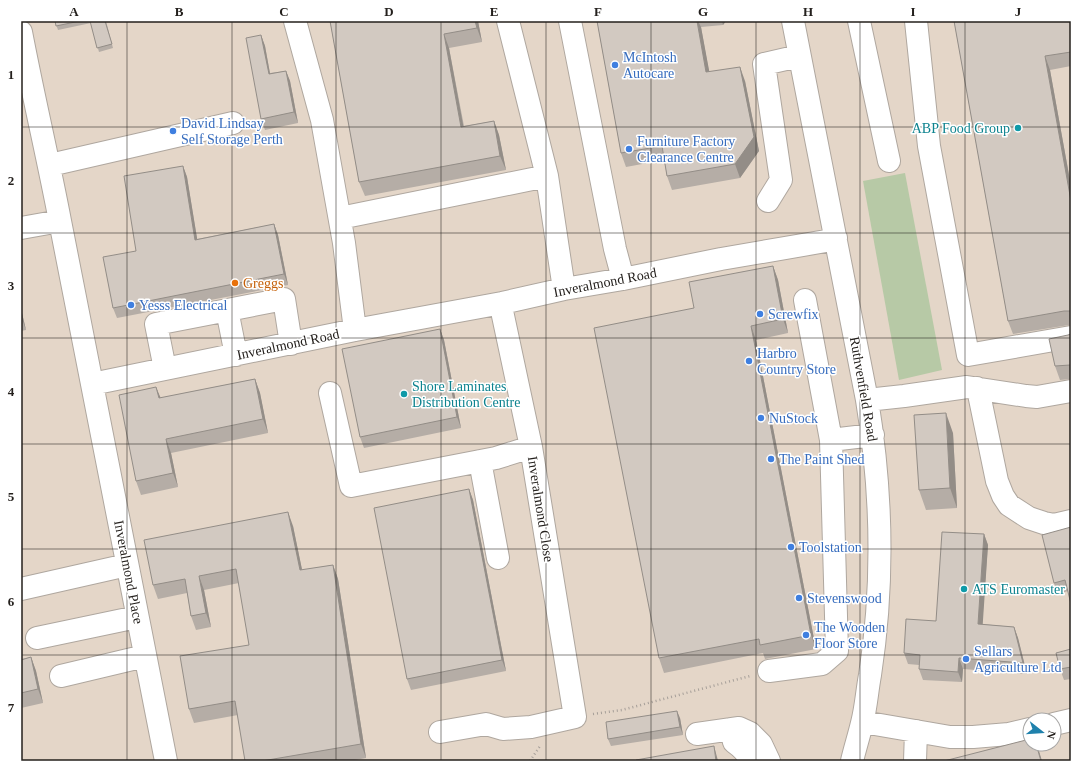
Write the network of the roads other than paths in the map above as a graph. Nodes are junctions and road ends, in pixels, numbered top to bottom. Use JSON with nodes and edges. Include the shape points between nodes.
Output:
{"nodes":[{"id":1,"x":295,"y":21,"type":"edge"},
{"id":2,"x":508,"y":21,"type":"edge"},
{"id":3,"x":570,"y":21,"type":"edge"},
{"id":4,"x":793,"y":21,"type":"edge"},
{"id":5,"x":859,"y":21,"type":"edge"},
{"id":6,"x":916,"y":21,"type":"edge"},
{"id":7,"x":21,"y":32,"type":"edge"},
{"id":8,"x":799,"y":56,"type":"junction"},
{"id":9,"x":26,"y":89,"type":"edge"},
{"id":10,"x":233,"y":124,"type":"dead end"},
{"id":11,"x":888,"y":161,"type":"dead end"},
{"id":12,"x":50,"y":165,"type":"junction"},
{"id":13,"x":547,"y":176,"type":"junction"},
{"id":14,"x":768,"y":201,"type":"dead end"},
{"id":15,"x":340,"y":218,"type":"junction"},
{"id":16,"x":60,"y":221,"type":"junction"},
{"id":17,"x":21,"y":228,"type":"edge"},
{"id":18,"x":836,"y":238,"type":"junction"},
{"id":19,"x":622,"y":279,"type":"junction"},
{"id":20,"x":564,"y":289,"type":"junction"},
{"id":21,"x":805,"y":300,"type":"dead end"},
{"id":22,"x":502,"y":303,"type":"junction"},
{"id":23,"x":228,"y":310,"type":"junction"},
{"id":24,"x":356,"y":330,"type":"junction"},
{"id":25,"x":1071,"y":337,"type":"edge"},
{"id":26,"x":291,"y":344,"type":"junction"},
{"id":27,"x":236,"y":355,"type":"junction"},
{"id":28,"x":166,"y":369,"type":"junction"},
{"id":29,"x":92,"y":384,"type":"junction"},
{"id":30,"x":977,"y":388,"type":"junction"},
{"id":31,"x":1071,"y":391,"type":"edge"},
{"id":32,"x":330,"y":393,"type":"dead end"},
{"id":33,"x":867,"y":400,"type":"junction"},
{"id":34,"x":873,"y":435,"type":"junction"},
{"id":35,"x":831,"y":440,"type":"junction"},
{"id":36,"x":530,"y":447,"type":"junction"},
{"id":37,"x":480,"y":461,"type":"junction"},
{"id":38,"x":1071,"y":521,"type":"edge"},
{"id":39,"x":498,"y":558,"type":"dead end"},
{"id":40,"x":127,"y":565,"type":"junction"},
{"id":41,"x":21,"y":589,"type":"edge"},
{"id":42,"x":137,"y":617,"type":"junction"},
{"id":43,"x":37,"y":638,"type":"dead end"},
{"id":44,"x":145,"y":656,"type":"junction"},
{"id":45,"x":770,"y":671,"type":"road end"},
{"id":46,"x":61,"y":676,"type":"dead end"},
{"id":47,"x":863,"y":722,"type":"junction"},
{"id":48,"x":731,"y":729,"type":"junction"},
{"id":49,"x":916,"y":731,"type":"junction"},
{"id":50,"x":1022,"y":731,"type":"edge"},
{"id":51,"x":440,"y":732,"type":"dead end"},
{"id":52,"x":697,"y":734,"type":"dead end"},
{"id":53,"x":166,"y":761,"type":"edge"},
{"id":54,"x":750,"y":761,"type":"edge"},
{"id":55,"x":770,"y":761,"type":"edge"},
{"id":56,"x":852,"y":761,"type":"edge"},
{"id":57,"x":915,"y":761,"type":"edge"}],
"edges":[{"from":1,"to":15,"type":"street","via":[[322,120]]},
{"from":2,"to":13,"type":"street"},
{"from":3,"to":19,"type":"street"},
{"from":4,"to":8,"type":"street","name":"Ruthvenfield Road"},
{"from":5,"to":11,"type":"street"},
{"from":6,"to":25,"type":"street","via":[[929,146],[968,355]]},
{"from":7,"to":9,"type":"street"},
{"from":8,"to":14,"type":"street","via":[[764,64],[781,180]]},
{"from":8,"to":18,"type":"street","name":"Ruthvenfield Road"},
{"from":9,"to":12,"type":"street"},
{"from":10,"to":12,"type":"street"},
{"from":12,"to":16,"type":"street"},
{"from":13,"to":15,"type":"street"},
{"from":13,"to":20,"type":"street"},
{"from":15,"to":24,"type":"street"},
{"from":16,"to":17,"type":"street"},
{"from":16,"to":29,"type":"street"},
{"from":18,"to":19,"type":"street","name":"Inveralmond Road"},
{"from":18,"to":33,"type":"street","name":"Ruthvenfield Road"},
{"from":19,"to":20,"type":"street","name":"Inveralmond Road"},
{"from":20,"to":22,"type":"street","name":"Inveralmond Road"},
{"from":21,"to":35,"type":"street"},
{"from":22,"to":24,"type":"street","name":"Inveralmond Road"},
{"from":22,"to":36,"type":"street","name":"Inveralmond Close"},
{"from":23,"to":26,"type":"street","via":[[284,299]]},
{"from":23,"to":27,"type":"street"},
{"from":23,"to":28,"type":"street","via":[[156,324]]},
{"from":24,"to":26,"type":"street","name":"Inveralmond Road"},
{"from":26,"to":27,"type":"street","name":"Inveralmond Road"},
{"from":27,"to":28,"type":"street","name":"Inveralmond Road"},
{"from":28,"to":29,"type":"street","name":"Inveralmond Road"},
{"from":29,"to":40,"type":"street","name":"Inveralmond Place"},
{"from":30,"to":31,"type":"street","via":[[1037,397]]},
{"from":30,"to":33,"type":"street","via":[[967,387]]},
{"from":30,"to":38,"type":"street","via":[[997,481],[1009,505],[1029,518],[1044,523],[1054,525]]},
{"from":32,"to":37,"type":"street","via":[[351,486]]},
{"from":33,"to":34,"type":"street","name":"Ruthvenfield Road"},
{"from":34,"to":35,"type":"street"},
{"from":34,"to":47,"type":"street","name":"Ruthvenfield Road","via":[[880,568],[876,636]]},
{"from":35,"to":45,"type":"street","via":[[837,651],[822,664]]},
{"from":36,"to":37,"type":"street"},
{"from":36,"to":51,"type":"street","name":"Inveralmond Close","via":[[575,717],[531,727],[504,730],[486,724]]},
{"from":37,"to":39,"type":"street"},
{"from":40,"to":41,"type":"street"},
{"from":40,"to":42,"type":"street","name":"Inveralmond Place"},
{"from":42,"to":43,"type":"street"},
{"from":42,"to":44,"type":"street","name":"Inveralmond Place"},
{"from":44,"to":46,"type":"street"},
{"from":44,"to":53,"type":"street","name":"Inveralmond Place"},
{"from":47,"to":49,"type":"street"},
{"from":47,"to":56,"type":"street","name":"Ruthvenfield Road"},
{"from":48,"to":52,"type":"street"},
{"from":48,"to":54,"type":"street","via":[[734,742],[741,747]]},
{"from":48,"to":55,"type":"street","via":[[740,728],[750,733],[761,744]]},
{"from":49,"to":50,"type":"street","via":[[950,737]]},
{"from":49,"to":57,"type":"street"}]}
